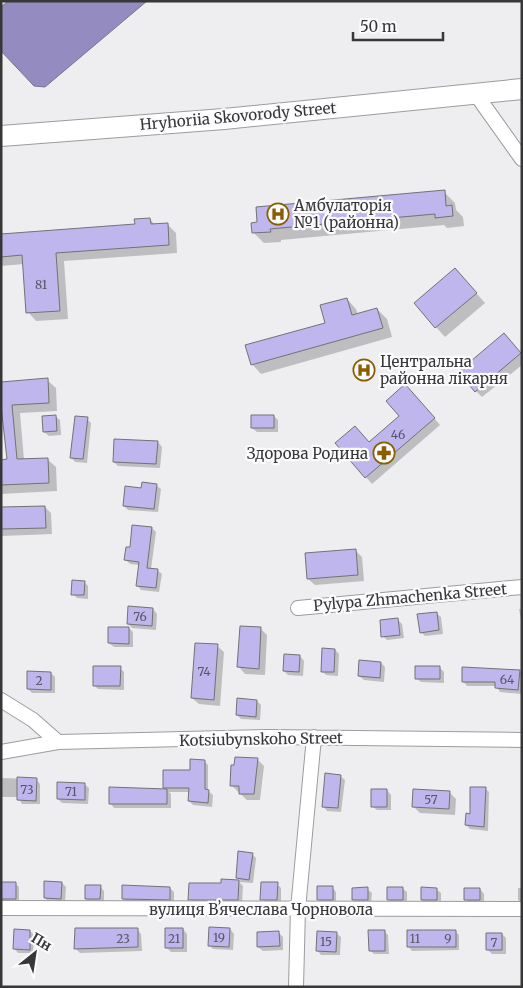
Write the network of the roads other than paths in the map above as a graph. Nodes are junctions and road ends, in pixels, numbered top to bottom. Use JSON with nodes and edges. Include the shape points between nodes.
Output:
{"nodes":[{"id":1,"x":522,"y":89,"type":"edge"},
{"id":2,"x":475,"y":93,"type":"junction"},
{"id":3,"x":1,"y":136,"type":"edge"},
{"id":4,"x":522,"y":159,"type":"edge"},
{"id":5,"x":522,"y":587,"type":"edge"},
{"id":6,"x":298,"y":608,"type":"dead end"},
{"id":7,"x":1,"y":700,"type":"edge"},
{"id":8,"x":314,"y":737,"type":"junction"},
{"id":9,"x":522,"y":740,"type":"edge"},
{"id":10,"x":58,"y":742,"type":"junction"},
{"id":11,"x":1,"y":752,"type":"edge"},
{"id":12,"x":1,"y":908,"type":"edge"},
{"id":13,"x":298,"y":909,"type":"junction"},
{"id":14,"x":522,"y":909,"type":"edge"},
{"id":15,"x":296,"y":987,"type":"edge"}],
"edges":[{"from":1,"to":2,"type":"street","name":"Hryhoriia Skovorody Street"},
{"from":2,"to":3,"type":"street","name":"Hryhoriia Skovorody Street","via":[[224,119]]},
{"from":2,"to":4,"type":"street"},
{"from":5,"to":6,"type":"street","name":"Pylypa Zhmachenka Street"},
{"from":7,"to":10,"type":"street","via":[[33,720]]},
{"from":8,"to":9,"type":"street","name":"Kotsiubynskoho Street"},
{"from":8,"to":10,"type":"street","name":"Kotsiubynskoho Street"},
{"from":8,"to":13,"type":"street"},
{"from":10,"to":11,"type":"street","name":"Kotsiubynskoho Street"},
{"from":12,"to":13,"type":"street","name":"вулиця Вʼячеслава Чорновола"},
{"from":13,"to":14,"type":"street","name":"вулиця Вʼячеслава Чорновола"},
{"from":13,"to":15,"type":"street"}]}
